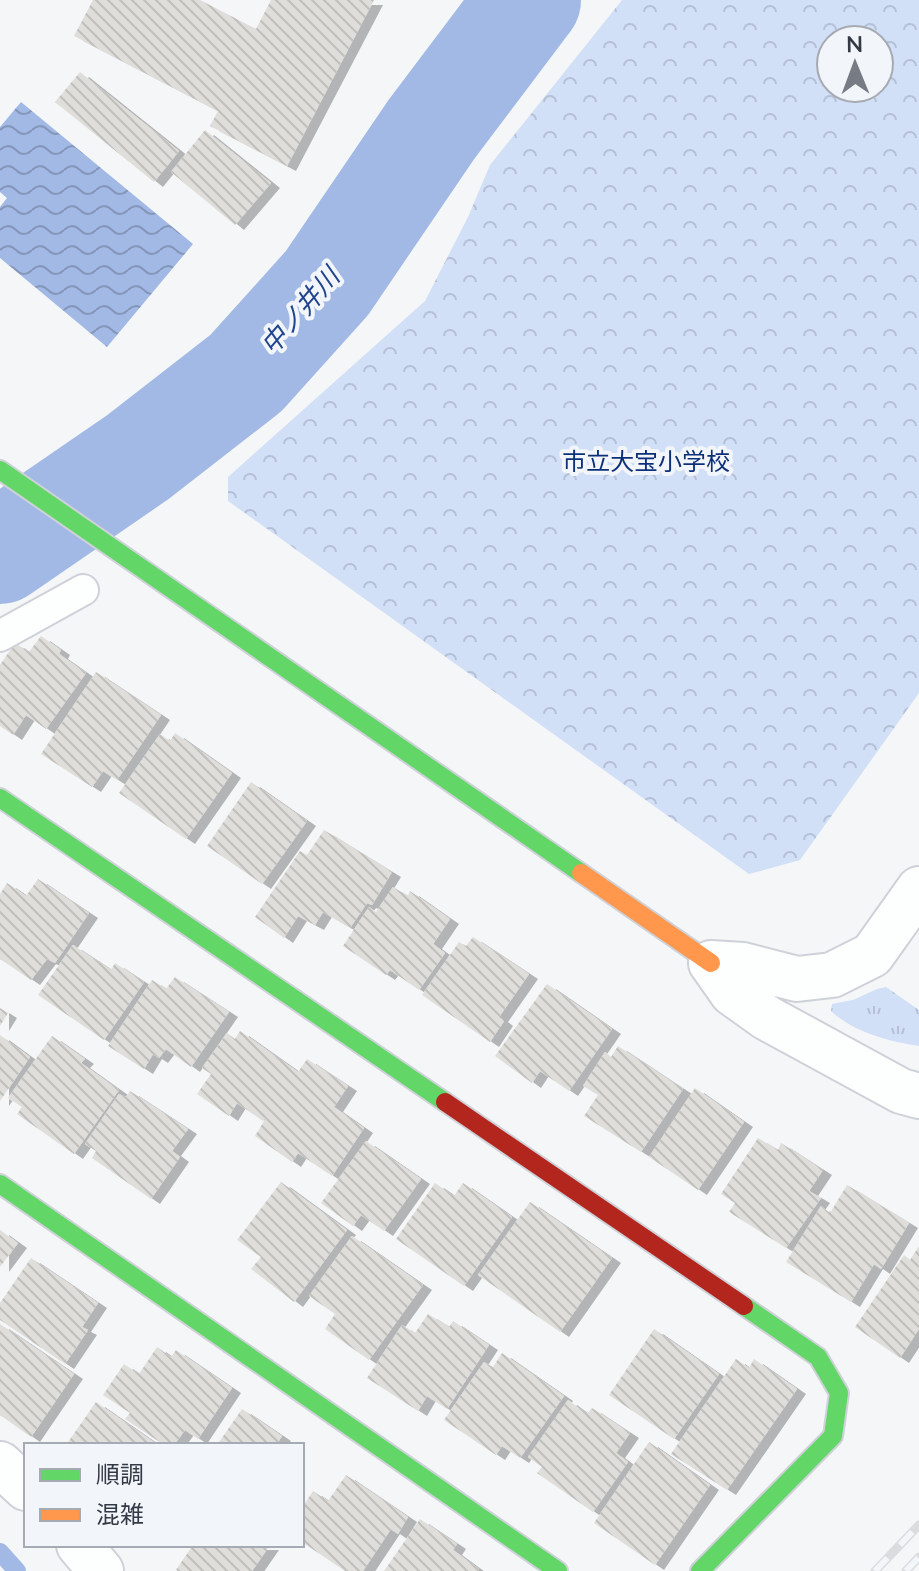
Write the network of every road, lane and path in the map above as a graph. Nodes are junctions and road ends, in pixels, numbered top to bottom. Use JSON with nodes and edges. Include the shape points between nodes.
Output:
{"nodes":[{"id":1,"x":5,"y":474,"type":"edge"},
{"id":2,"x":83,"y":590,"type":"dead end"},
{"id":3,"x":0,"y":636,"type":"edge"},
{"id":4,"x":0,"y":798,"type":"edge"},
{"id":5,"x":919,"y":889,"type":"edge"},
{"id":6,"x":711,"y":963,"type":"junction"},
{"id":7,"x":919,"y":1096,"type":"edge"},
{"id":8,"x":0,"y":1184,"type":"edge"},
{"id":9,"x":0,"y":1464,"type":"edge"},
{"id":10,"x":24,"y":1486,"type":"edge"},
{"id":11,"x":81,"y":1547,"type":"edge"},
{"id":12,"x":101,"y":1571,"type":"edge"},
{"id":13,"x":558,"y":1571,"type":"edge"},
{"id":14,"x":700,"y":1571,"type":"edge"}],
"edges":[{"from":1,"to":6,"type":"street"},
{"from":2,"to":3,"type":"lane"},
{"from":4,"to":14,"type":"street","via":[[818,1357],[839,1393],[833,1436]]},
{"from":5,"to":6,"type":"street","via":[[872,955],[832,975],[797,979]]},
{"from":6,"to":7,"type":"street","via":[[732,993],[767,1018]]},
{"from":8,"to":13,"type":"street"},
{"from":9,"to":10,"type":"street"},
{"from":11,"to":12,"type":"street"}]}
